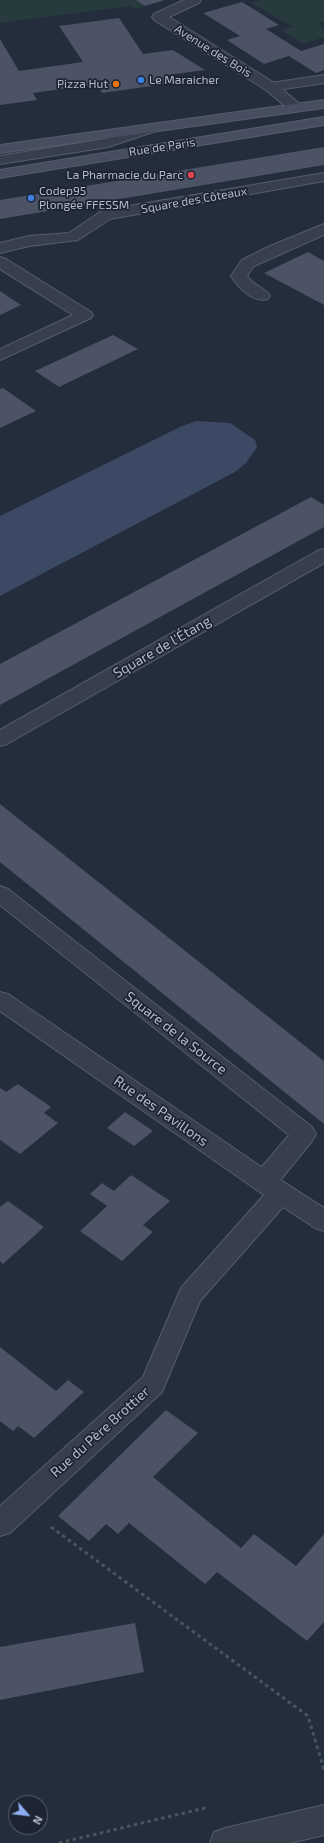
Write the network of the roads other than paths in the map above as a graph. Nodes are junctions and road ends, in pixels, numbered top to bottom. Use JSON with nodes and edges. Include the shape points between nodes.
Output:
{"nodes":[{"id":1,"x":194,"y":0,"type":"edge"},
{"id":2,"x":324,"y":79,"type":"edge"},
{"id":3,"x":271,"y":87,"type":"junction"},
{"id":4,"x":324,"y":104,"type":"edge"},
{"id":5,"x":296,"y":108,"type":"junction"},
{"id":6,"x":324,"y":121,"type":"edge"},
{"id":7,"x":152,"y":128,"type":"junction"},
{"id":8,"x":0,"y":149,"type":"edge"},
{"id":9,"x":0,"y":160,"type":"edge"},
{"id":10,"x":0,"y":174,"type":"edge"},
{"id":11,"x":324,"y":177,"type":"edge"},
{"id":12,"x":324,"y":229,"type":"edge"},
{"id":13,"x":0,"y":248,"type":"edge"},
{"id":14,"x":0,"y":262,"type":"edge"},
{"id":15,"x":262,"y":296,"type":"dead end"},
{"id":16,"x":0,"y":355,"type":"edge"},
{"id":17,"x":324,"y":555,"type":"edge"},
{"id":18,"x":0,"y":739,"type":"edge"},
{"id":19,"x":0,"y":894,"type":"edge"},
{"id":20,"x":0,"y":1000,"type":"edge"},
{"id":21,"x":272,"y":1188,"type":"junction"},
{"id":22,"x":324,"y":1221,"type":"edge"},
{"id":23,"x":0,"y":1524,"type":"edge"},
{"id":24,"x":324,"y":1820,"type":"edge"},
{"id":25,"x":225,"y":1843,"type":"edge"}],
"edges":[{"from":1,"to":3,"type":"street","name":"Avenue des Bois","via":[[159,17]]},
{"from":2,"to":3,"type":"street"},
{"from":3,"to":5,"type":"street","name":"Avenue des Bois"},
{"from":4,"to":5,"type":"main road","name":"Rue de Paris"},
{"from":5,"to":7,"type":"main road","name":"Rue de Paris"},
{"from":6,"to":10,"type":"main road","name":"Rue de Paris"},
{"from":7,"to":8,"type":"main road","name":"Rue de Paris"},
{"from":7,"to":9,"type":"street","via":[[108,143]]},
{"from":11,"to":13,"type":"street","name":"Square des Côteaux","via":[[105,215],[73,237],[29,241]]},
{"from":12,"to":15,"type":"street","via":[[248,263],[239,276],[246,286]]},
{"from":14,"to":16,"type":"street","via":[[85,315]]},
{"from":17,"to":18,"type":"street","name":"Square de l'Étang"},
{"from":19,"to":21,"type":"street","name":"Square de la Source","via":[[304,1134]]},
{"from":20,"to":21,"type":"street","name":"Rue des Pavillons"},
{"from":21,"to":22,"type":"street","name":"Rue des Pavillons"},
{"from":21,"to":23,"type":"street","name":"Rue du Père Brottier","via":[[190,1295],[154,1384]]},
{"from":24,"to":25,"type":"street"}]}
